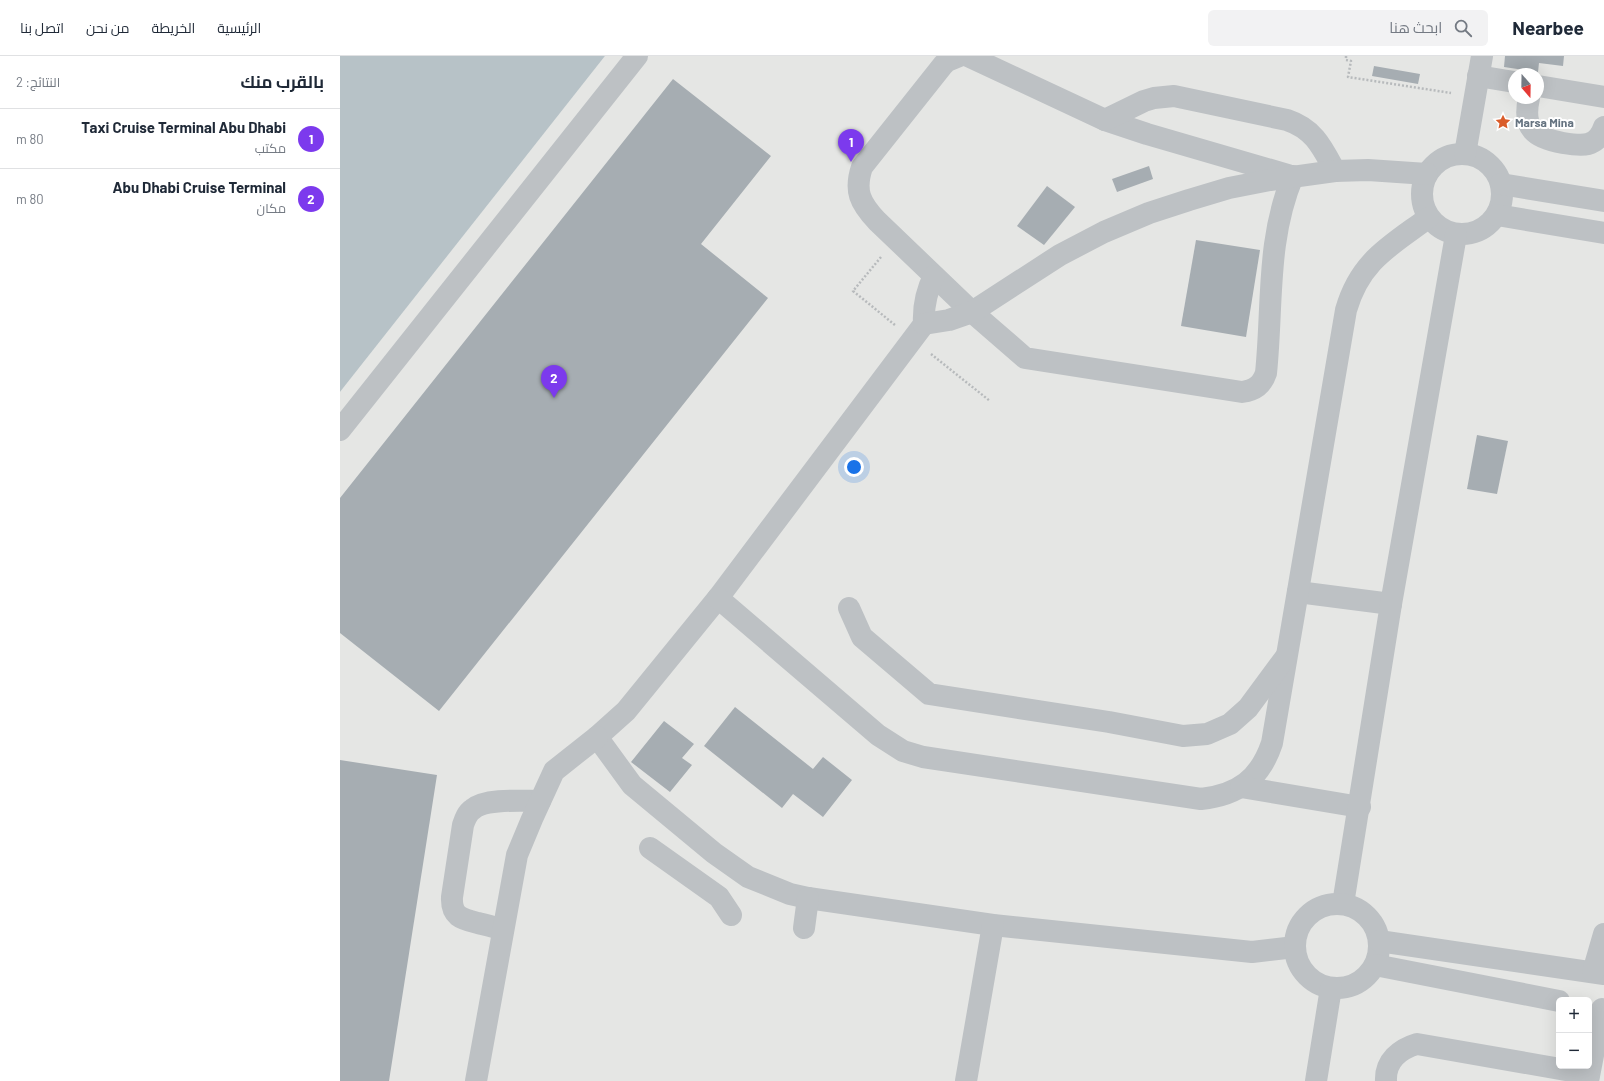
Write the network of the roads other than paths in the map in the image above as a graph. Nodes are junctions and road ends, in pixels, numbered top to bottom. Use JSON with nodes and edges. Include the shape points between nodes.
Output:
{"nodes":[{"id":1,"x":637,"y":56,"type":"edge"},
{"id":2,"x":959,"y":56,"type":"edge"},
{"id":3,"x":968,"y":56,"type":"edge"},
{"id":4,"x":1478,"y":76,"type":"edge"},
{"id":5,"x":1508,"y":81,"type":"edge"},
{"id":6,"x":1544,"y":87,"type":"edge"},
{"id":7,"x":1604,"y":97,"type":"edge"},
{"id":8,"x":1528,"y":104,"type":"edge"},
{"id":9,"x":1105,"y":120,"type":"junction"},
{"id":10,"x":1604,"y":127,"type":"edge"},
{"id":11,"x":1465,"y":154,"type":"junction"},
{"id":12,"x":1335,"y":171,"type":"junction"},
{"id":13,"x":1427,"y":174,"type":"junction"},
{"id":14,"x":1293,"y":176,"type":"junction"},
{"id":15,"x":1501,"y":184,"type":"junction"},
{"id":16,"x":1604,"y":201,"type":"edge"},
{"id":17,"x":1497,"y":215,"type":"junction"},
{"id":18,"x":1428,"y":218,"type":"junction"},
{"id":19,"x":1604,"y":233,"type":"edge"},
{"id":20,"x":1456,"y":235,"type":"junction"},
{"id":21,"x":934,"y":276,"type":"junction"},
{"id":22,"x":972,"y":312,"type":"junction"},
{"id":23,"x":924,"y":324,"type":"junction"},
{"id":24,"x":340,"y":430,"type":"edge"},
{"id":25,"x":1298,"y":592,"type":"junction"},
{"id":26,"x":718,"y":598,"type":"junction"},
{"id":27,"x":1391,"y":604,"type":"junction"},
{"id":28,"x":849,"y":608,"type":"dead end"},
{"id":29,"x":1288,"y":655,"type":"junction"},
{"id":30,"x":597,"y":737,"type":"junction"},
{"id":31,"x":1241,"y":787,"type":"junction"},
{"id":32,"x":540,"y":801,"type":"junction"},
{"id":33,"x":1360,"y":807,"type":"junction"},
{"id":34,"x":650,"y":848,"type":"dead end"},
{"id":35,"x":808,"y":898,"type":"junction"},
{"id":36,"x":1343,"y":904,"type":"junction"},
{"id":37,"x":731,"y":915,"type":"dead end"},
{"id":38,"x":993,"y":925,"type":"junction"},
{"id":39,"x":804,"y":928,"type":"dead end"},
{"id":40,"x":503,"y":930,"type":"junction"},
{"id":41,"x":1604,"y":934,"type":"edge"},
{"id":42,"x":1379,"y":941,"type":"junction"},
{"id":43,"x":1295,"y":947,"type":"junction"},
{"id":44,"x":1375,"y":965,"type":"junction"},
{"id":45,"x":1598,"y":973,"type":"edge"},
{"id":46,"x":1330,"y":988,"type":"junction"},
{"id":47,"x":1556,"y":1000,"type":"edge"},
{"id":48,"x":1598,"y":1008,"type":"edge"},
{"id":49,"x":1589,"y":1078,"type":"edge"},
{"id":50,"x":476,"y":1081,"type":"edge"},
{"id":51,"x":966,"y":1081,"type":"edge"},
{"id":52,"x":1316,"y":1081,"type":"edge"},
{"id":53,"x":1386,"y":1081,"type":"edge"}],
"edges":[{"from":1,"to":24,"type":"lane"},
{"from":2,"to":21,"type":"lane","via":[[943,65],[862,167],[858,178],[858,190],[864,206]]},
{"from":3,"to":9,"type":"lane"},
{"from":4,"to":5,"type":"lane"},
{"from":4,"to":11,"type":"lane"},
{"from":6,"to":7,"type":"lane"},
{"from":8,"to":10,"type":"lane","via":[[1528,122],[1535,133],[1547,140],[1589,144],[1601,135]]},
{"from":9,"to":12,"type":"lane","via":[[1144,101],[1174,96],[1286,120],[1297,124],[1316,138]]},
{"from":9,"to":14,"type":"lane"},
{"from":11,"to":13,"type":"lane","via":[[1443,159]]},
{"from":11,"to":15,"type":"lane","via":[[1488,163]]},
{"from":12,"to":13,"type":"lane","via":[[1368,170]]},
{"from":12,"to":14,"type":"lane"},
{"from":13,"to":18,"type":"lane","via":[[1422,184],[1421,196]]},
{"from":14,"to":22,"type":"lane","via":[[1229,188],[1149,213],[1060,255]]},
{"from":14,"to":22,"type":"lane","via":[[1285,194],[1274,251],[1266,373],[1264,380],[1251,390],[1238,392],[1025,358]]},
{"from":15,"to":16,"type":"lane"},
{"from":15,"to":17,"type":"lane","via":[[1501,206]]},
{"from":17,"to":19,"type":"lane"},
{"from":17,"to":20,"type":"lane","via":[[1486,227],[1472,234]]},
{"from":18,"to":20,"type":"lane","via":[[1436,226]]},
{"from":18,"to":25,"type":"lane","via":[[1368,264],[1350,294]]},
{"from":20,"to":27,"type":"lane"},
{"from":21,"to":22,"type":"lane"},
{"from":21,"to":23,"type":"lane","via":[[925,299]]},
{"from":22,"to":23,"type":"lane"},
{"from":23,"to":26,"type":"lane"},
{"from":25,"to":27,"type":"lane"},
{"from":25,"to":29,"type":"lane"},
{"from":26,"to":30,"type":"lane","via":[[626,711]]},
{"from":26,"to":31,"type":"lane","via":[[868,728],[903,751],[923,758],[1201,799],[1222,796]]},
{"from":27,"to":33,"type":"lane"},
{"from":28,"to":29,"type":"lane","via":[[862,637],[929,694],[1183,736],[1219,730],[1240,717]]},
{"from":29,"to":31,"type":"lane","via":[[1268,756],[1261,768]]},
{"from":30,"to":32,"type":"lane","via":[[554,771]]},
{"from":30,"to":35,"type":"lane","via":[[632,785],[719,857],[748,877],[765,885]]},
{"from":31,"to":33,"type":"lane"},
{"from":32,"to":40,"type":"lane","via":[[517,855]]},
{"from":32,"to":40,"type":"lane","via":[[481,804],[470,812],[463,824],[452,897],[454,910],[462,919]]},
{"from":33,"to":36,"type":"lane"},
{"from":34,"to":37,"type":"lane","via":[[718,897]]},
{"from":35,"to":38,"type":"lane"},
{"from":35,"to":39,"type":"lane"},
{"from":36,"to":42,"type":"lane","via":[[1360,911],[1373,924]]},
{"from":36,"to":43,"type":"lane","via":[[1323,906],[1305,918],[1299,927]]},
{"from":38,"to":43,"type":"lane","via":[[1252,952]]},
{"from":38,"to":51,"type":"lane"},
{"from":40,"to":50,"type":"lane"},
{"from":41,"to":45,"type":"lane"},
{"from":42,"to":44,"type":"lane"},
{"from":42,"to":45,"type":"lane"},
{"from":43,"to":46,"type":"lane","via":[[1296,958],[1308,977]]},
{"from":44,"to":46,"type":"lane","via":[[1367,976],[1356,983],[1344,988]]},
{"from":44,"to":47,"type":"lane"},
{"from":46,"to":52,"type":"lane"},
{"from":48,"to":49,"type":"lane"},
{"from":49,"to":53,"type":"lane","via":[[1418,1044],[1406,1047],[1396,1054],[1389,1064]]}]}
